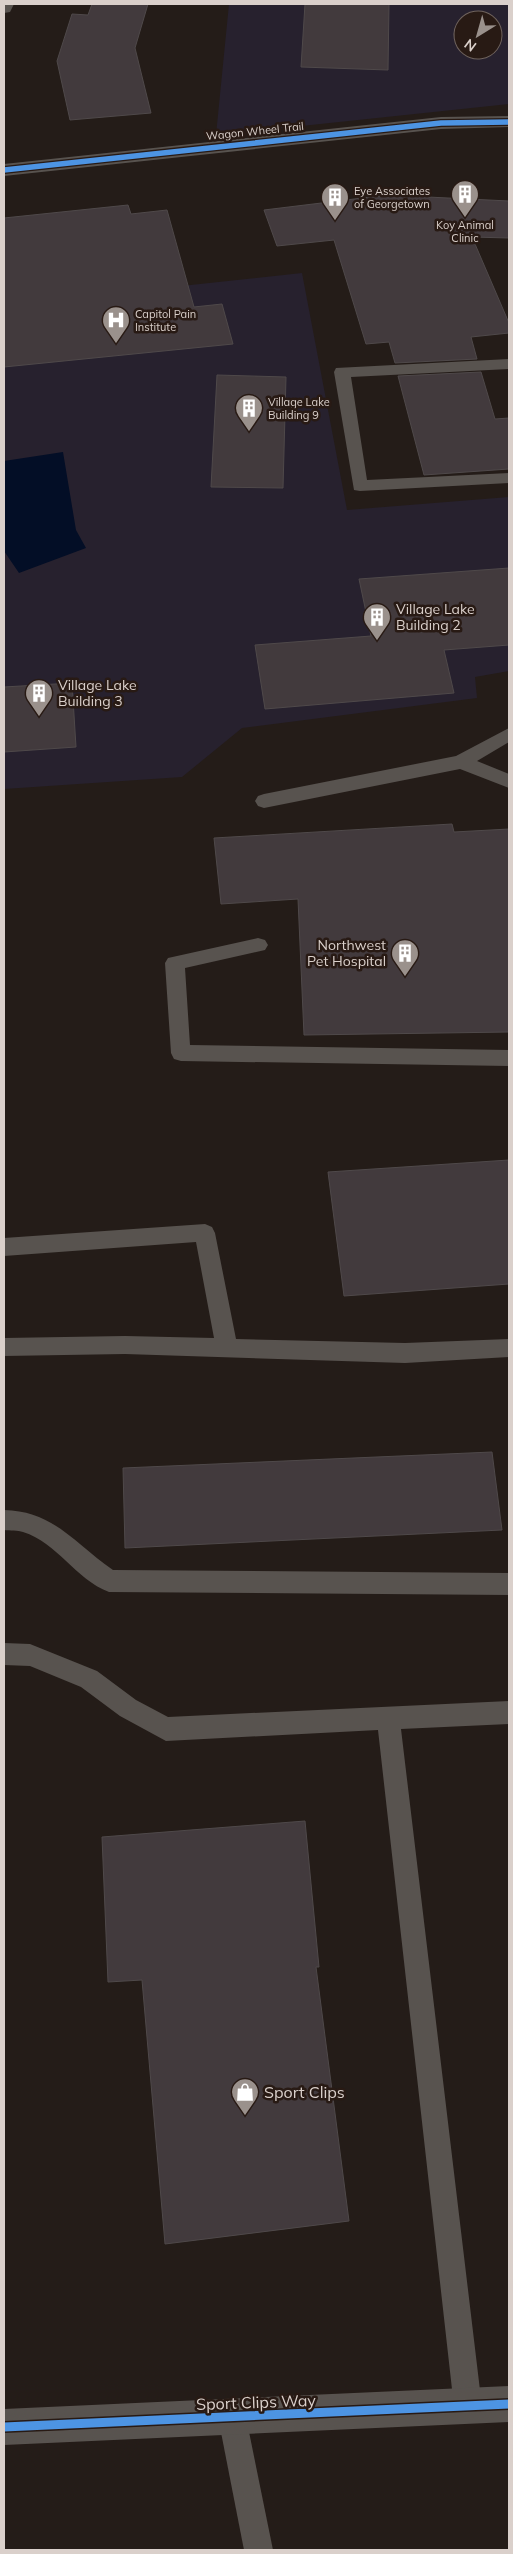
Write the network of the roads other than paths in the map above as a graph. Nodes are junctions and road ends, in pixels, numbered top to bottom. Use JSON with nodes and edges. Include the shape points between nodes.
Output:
{"nodes":[{"id":1,"x":5,"y":4,"type":"edge"},
{"id":2,"x":4,"y":8,"type":"edge"},
{"id":3,"x":509,"y":122,"type":"edge"},
{"id":4,"x":4,"y":170,"type":"edge"},
{"id":5,"x":509,"y":364,"type":"edge"},
{"id":6,"x":509,"y":478,"type":"edge"},
{"id":7,"x":509,"y":734,"type":"edge"},
{"id":8,"x":461,"y":762,"type":"junction"},
{"id":9,"x":509,"y":781,"type":"edge"},
{"id":10,"x":264,"y":801,"type":"dead end"},
{"id":11,"x":258,"y":944,"type":"dead end"},
{"id":12,"x":509,"y":1058,"type":"edge"},
{"id":13,"x":4,"y":1248,"type":"edge"},
{"id":14,"x":4,"y":1347,"type":"edge"},
{"id":15,"x":227,"y":1348,"type":"junction"},
{"id":16,"x":509,"y":1348,"type":"edge"},
{"id":17,"x":4,"y":1520,"type":"edge"},
{"id":18,"x":509,"y":1584,"type":"edge"},
{"id":19,"x":4,"y":1654,"type":"edge"},
{"id":20,"x":509,"y":1712,"type":"edge"},
{"id":21,"x":388,"y":1718,"type":"junction"},
{"id":22,"x":509,"y":2404,"type":"edge"},
{"id":23,"x":468,"y":2407,"type":"junction"},
{"id":24,"x":232,"y":2417,"type":"junction"},
{"id":25,"x":4,"y":2427,"type":"edge"},
{"id":26,"x":259,"y":2550,"type":"edge"}],
"edges":[{"from":1,"to":2,"type":"street"},
{"from":3,"to":4,"type":"street","name":"Wagon Wheel Trail","via":[[441,123]]},
{"from":5,"to":6,"type":"lane","via":[[342,372],[360,486]]},
{"from":7,"to":8,"type":"lane"},
{"from":8,"to":9,"type":"lane"},
{"from":8,"to":10,"type":"lane"},
{"from":11,"to":12,"type":"lane","via":[[175,962],[181,1053]]},
{"from":13,"to":15,"type":"lane","via":[[205,1233]]},
{"from":14,"to":15,"type":"lane","via":[[125,1345]]},
{"from":15,"to":16,"type":"lane","via":[[405,1353]]},
{"from":17,"to":18,"type":"lane","via":[[25,1521],[61,1540],[81,1561],[108,1581]]},
{"from":19,"to":21,"type":"lane","via":[[30,1655],[89,1679],[128,1708],[166,1729]]},
{"from":20,"to":21,"type":"lane"},
{"from":21,"to":23,"type":"lane"},
{"from":22,"to":23,"type":"street","name":"Sport Clips Way"},
{"from":23,"to":24,"type":"street","name":"Sport Clips Way"},
{"from":24,"to":25,"type":"street","name":"Sport Clips Way"},
{"from":24,"to":26,"type":"lane"}]}
